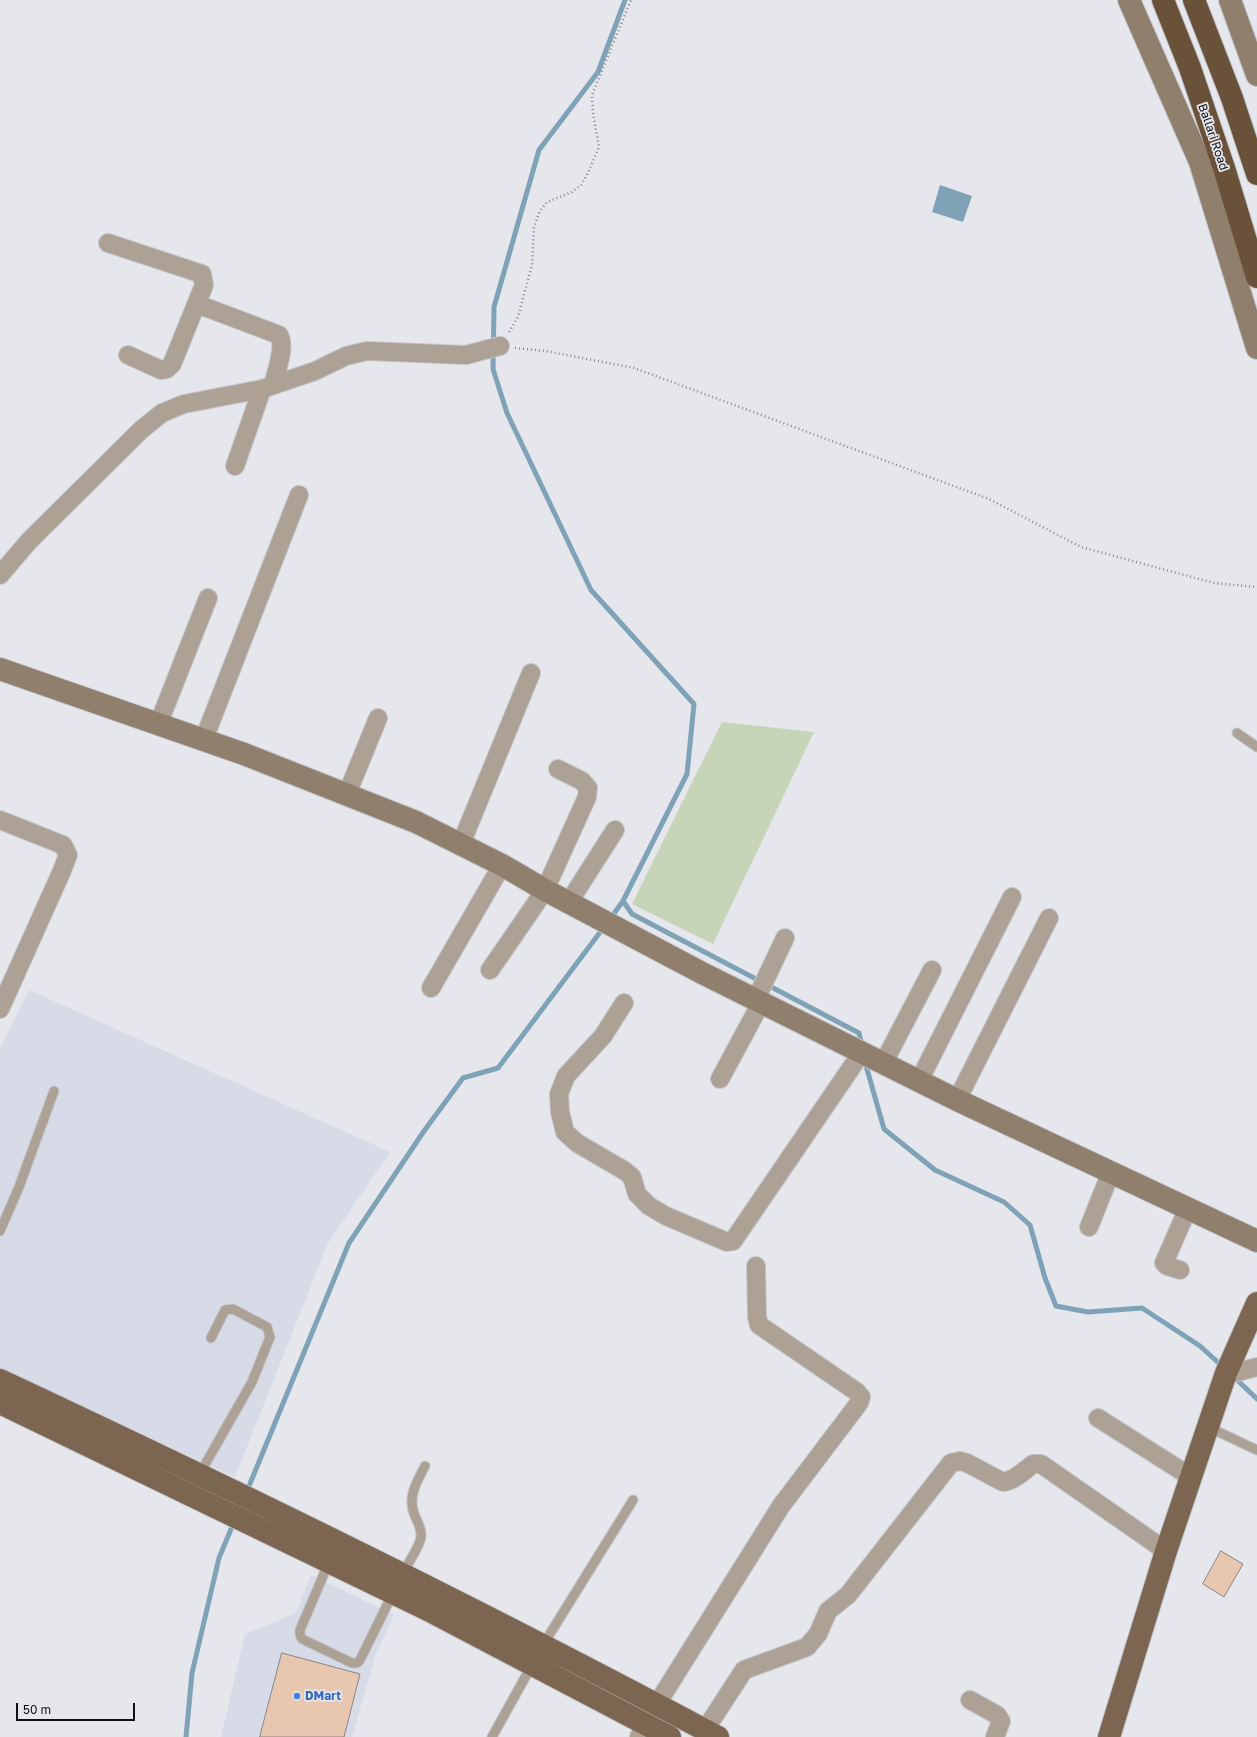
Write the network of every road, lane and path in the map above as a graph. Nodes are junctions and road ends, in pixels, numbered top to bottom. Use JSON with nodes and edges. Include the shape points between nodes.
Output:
{"nodes":[{"id":1,"x":630,"y":0,"type":"edge"},
{"id":2,"x":1129,"y":0,"type":"edge"},
{"id":3,"x":1163,"y":0,"type":"edge"},
{"id":4,"x":1194,"y":0,"type":"edge"},
{"id":5,"x":1230,"y":0,"type":"edge"},
{"id":6,"x":1257,"y":75,"type":"edge"},
{"id":7,"x":1257,"y":174,"type":"edge"},
{"id":8,"x":108,"y":243,"type":"dead end"},
{"id":9,"x":1257,"y":277,"type":"edge"},
{"id":10,"x":197,"y":304,"type":"junction"},
{"id":11,"x":500,"y":346,"type":"junction"},
{"id":12,"x":1257,"y":348,"type":"edge"},
{"id":13,"x":128,"y":355,"type":"dead end"},
{"id":14,"x":267,"y":387,"type":"junction"},
{"id":15,"x":235,"y":466,"type":"dead end"},
{"id":16,"x":299,"y":495,"type":"dead end"},
{"id":17,"x":0,"y":575,"type":"edge"},
{"id":18,"x":1257,"y":588,"type":"edge"},
{"id":19,"x":208,"y":598,"type":"dead end"},
{"id":20,"x":0,"y":669,"type":"edge"},
{"id":21,"x":531,"y":673,"type":"dead end"},
{"id":22,"x":378,"y":718,"type":"dead end"},
{"id":23,"x":158,"y":725,"type":"junction"},
{"id":24,"x":1237,"y":733,"type":"dead end"},
{"id":25,"x":204,"y":740,"type":"junction"},
{"id":26,"x":1257,"y":747,"type":"edge"},
{"id":27,"x":558,"y":769,"type":"dead end"},
{"id":28,"x":346,"y":794,"type":"junction"},
{"id":29,"x":1,"y":823,"type":"edge"},
{"id":30,"x":615,"y":830,"type":"dead end"},
{"id":31,"x":461,"y":844,"type":"junction"},
{"id":32,"x":502,"y":865,"type":"junction"},
{"id":33,"x":545,"y":890,"type":"junction"},
{"id":34,"x":1012,"y":897,"type":"dead end"},
{"id":35,"x":569,"y":902,"type":"junction"},
{"id":36,"x":1049,"y":918,"type":"dead end"},
{"id":37,"x":785,"y":938,"type":"dead end"},
{"id":38,"x":490,"y":970,"type":"dead end"},
{"id":39,"x":932,"y":970,"type":"dead end"},
{"id":40,"x":431,"y":988,"type":"dead end"},
{"id":41,"x":759,"y":1000,"type":"junction"},
{"id":42,"x":624,"y":1003,"type":"dead end"},
{"id":43,"x":0,"y":1009,"type":"edge"},
{"id":44,"x":872,"y":1057,"type":"junction"},
{"id":45,"x":720,"y":1079,"type":"dead end"},
{"id":46,"x":919,"y":1081,"type":"junction"},
{"id":47,"x":54,"y":1091,"type":"dead end"},
{"id":48,"x":957,"y":1100,"type":"junction"},
{"id":49,"x":1111,"y":1172,"type":"junction"},
{"id":50,"x":1188,"y":1208,"type":"junction"},
{"id":51,"x":1089,"y":1227,"type":"dead end"},
{"id":52,"x":0,"y":1231,"type":"edge"},
{"id":53,"x":1257,"y":1240,"type":"edge"},
{"id":54,"x":756,"y":1266,"type":"dead end"},
{"id":55,"x":1180,"y":1270,"type":"dead end"},
{"id":56,"x":1257,"y":1303,"type":"edge"},
{"id":57,"x":211,"y":1338,"type":"dead end"},
{"id":58,"x":1257,"y":1367,"type":"edge"},
{"id":59,"x":1227,"y":1371,"type":"junction"},
{"id":60,"x":0,"y":1380,"type":"edge"},
{"id":61,"x":0,"y":1402,"type":"edge"},
{"id":62,"x":1098,"y":1418,"type":"dead end"},
{"id":63,"x":1208,"y":1427,"type":"junction"},
{"id":64,"x":1257,"y":1450,"type":"edge"},
{"id":65,"x":425,"y":1466,"type":"dead end"},
{"id":66,"x":1191,"y":1477,"type":"junction"},
{"id":67,"x":200,"y":1487,"type":"junction"},
{"id":68,"x":633,"y":1500,"type":"dead end"},
{"id":69,"x":1166,"y":1551,"type":"junction"},
{"id":70,"x":330,"y":1562,"type":"junction"},
{"id":71,"x":403,"y":1573,"type":"junction"},
{"id":72,"x":393,"y":1593,"type":"junction"},
{"id":73,"x":538,"y":1654,"type":"junction"},
{"id":74,"x":970,"y":1700,"type":"dead end"},
{"id":75,"x":656,"y":1704,"type":"junction"},
{"id":76,"x":642,"y":1730,"type":"edge"},
{"id":77,"x":712,"y":1734,"type":"edge"},
{"id":78,"x":492,"y":1737,"type":"edge"},
{"id":79,"x":670,"y":1737,"type":"edge"},
{"id":80,"x":995,"y":1737,"type":"edge"},
{"id":81,"x":1109,"y":1737,"type":"edge"}],
"edges":[{"from":1,"to":11,"type":"path","via":[[592,95],[599,147],[581,185],[572,192],[548,202],[540,211],[534,227],[532,265],[518,317]]},
{"from":2,"to":12,"type":"street","via":[[1200,162]]},
{"from":3,"to":9,"type":"highway","name":"Ballari Road","via":[[1190,68]]},
{"from":4,"to":7,"type":"highway","via":[[1232,98]]},
{"from":5,"to":6,"type":"street"},
{"from":8,"to":10,"type":"street","via":[[202,274],[204,285]]},
{"from":10,"to":13,"type":"street","via":[[168,369],[161,370]]},
{"from":10,"to":14,"type":"street","via":[[279,335],[282,348]]},
{"from":11,"to":14,"type":"street","via":[[466,355],[367,351],[346,356],[315,371]]},
{"from":11,"to":18,"type":"path","via":[[546,351],[634,368],[989,499],[1081,547],[1214,583]]},
{"from":14,"to":15,"type":"street"},
{"from":14,"to":17,"type":"street","via":[[184,404],[162,413],[141,430],[29,541]]},
{"from":16,"to":25,"type":"street"},
{"from":19,"to":23,"type":"street"},
{"from":20,"to":23,"type":"street"},
{"from":21,"to":31,"type":"street"},
{"from":22,"to":28,"type":"street"},
{"from":23,"to":25,"type":"street"},
{"from":24,"to":26,"type":"lane"},
{"from":25,"to":28,"type":"street"},
{"from":27,"to":33,"type":"street","via":[[582,781],[588,788],[587,797]]},
{"from":28,"to":31,"type":"street","via":[[416,822]]},
{"from":29,"to":43,"type":"street","via":[[63,845],[68,855]]},
{"from":30,"to":35,"type":"street"},
{"from":31,"to":32,"type":"street"},
{"from":32,"to":33,"type":"street"},
{"from":32,"to":40,"type":"street"},
{"from":33,"to":35,"type":"street"},
{"from":33,"to":38,"type":"street"},
{"from":34,"to":46,"type":"street"},
{"from":35,"to":41,"type":"street","via":[[702,973]]},
{"from":36,"to":48,"type":"street"},
{"from":37,"to":41,"type":"street"},
{"from":39,"to":44,"type":"street"},
{"from":41,"to":44,"type":"street"},
{"from":41,"to":45,"type":"street"},
{"from":42,"to":44,"type":"street","via":[[603,1036],[566,1076],[559,1094],[565,1132],[577,1143],[632,1177],[637,1194],[649,1206],[727,1242],[733,1241]]},
{"from":44,"to":46,"type":"street"},
{"from":46,"to":48,"type":"street"},
{"from":47,"to":52,"type":"lane"},
{"from":48,"to":49,"type":"street"},
{"from":49,"to":50,"type":"street"},
{"from":49,"to":51,"type":"street"},
{"from":50,"to":53,"type":"street"},
{"from":50,"to":55,"type":"street","via":[[1164,1263]]},
{"from":54,"to":75,"type":"street","via":[[759,1325],[861,1397],[781,1506]]},
{"from":56,"to":59,"type":"main road"},
{"from":57,"to":67,"type":"lane","via":[[225,1310],[229,1309],[267,1327],[270,1337],[252,1382]]},
{"from":58,"to":59,"type":"street"},
{"from":59,"to":63,"type":"main road"},
{"from":60,"to":67,"type":"main road"},
{"from":61,"to":67,"type":"main road"},
{"from":62,"to":66,"type":"street"},
{"from":63,"to":64,"type":"lane"},
{"from":63,"to":66,"type":"main road"},
{"from":65,"to":71,"type":"lane","via":[[412,1496],[412,1508],[421,1538]]},
{"from":66,"to":69,"type":"main road"},
{"from":67,"to":70,"type":"main road","via":[[255,1526]]},
{"from":67,"to":71,"type":"main road","via":[[265,1505]]},
{"from":68,"to":73,"type":"lane"},
{"from":69,"to":77,"type":"street","via":[[1041,1464],[1033,1464],[1008,1482],[1002,1482],[967,1463],[951,1463],[848,1595],[828,1611],[813,1642],[807,1648],[744,1670]]},
{"from":69,"to":81,"type":"main road"},
{"from":70,"to":72,"type":"main road"},
{"from":70,"to":72,"type":"lane","via":[[300,1630],[302,1639],[316,1646],[356,1663],[360,1660]]},
{"from":71,"to":73,"type":"main road"},
{"from":72,"to":73,"type":"main road","via":[[428,1610]]},
{"from":73,"to":75,"type":"main road"},
{"from":73,"to":76,"type":"main road"},
{"from":73,"to":78,"type":"lane"},
{"from":74,"to":80,"type":"street","via":[[997,1715],[1001,1720]]},
{"from":75,"to":77,"type":"main road"},
{"from":76,"to":79,"type":"main road"}]}
